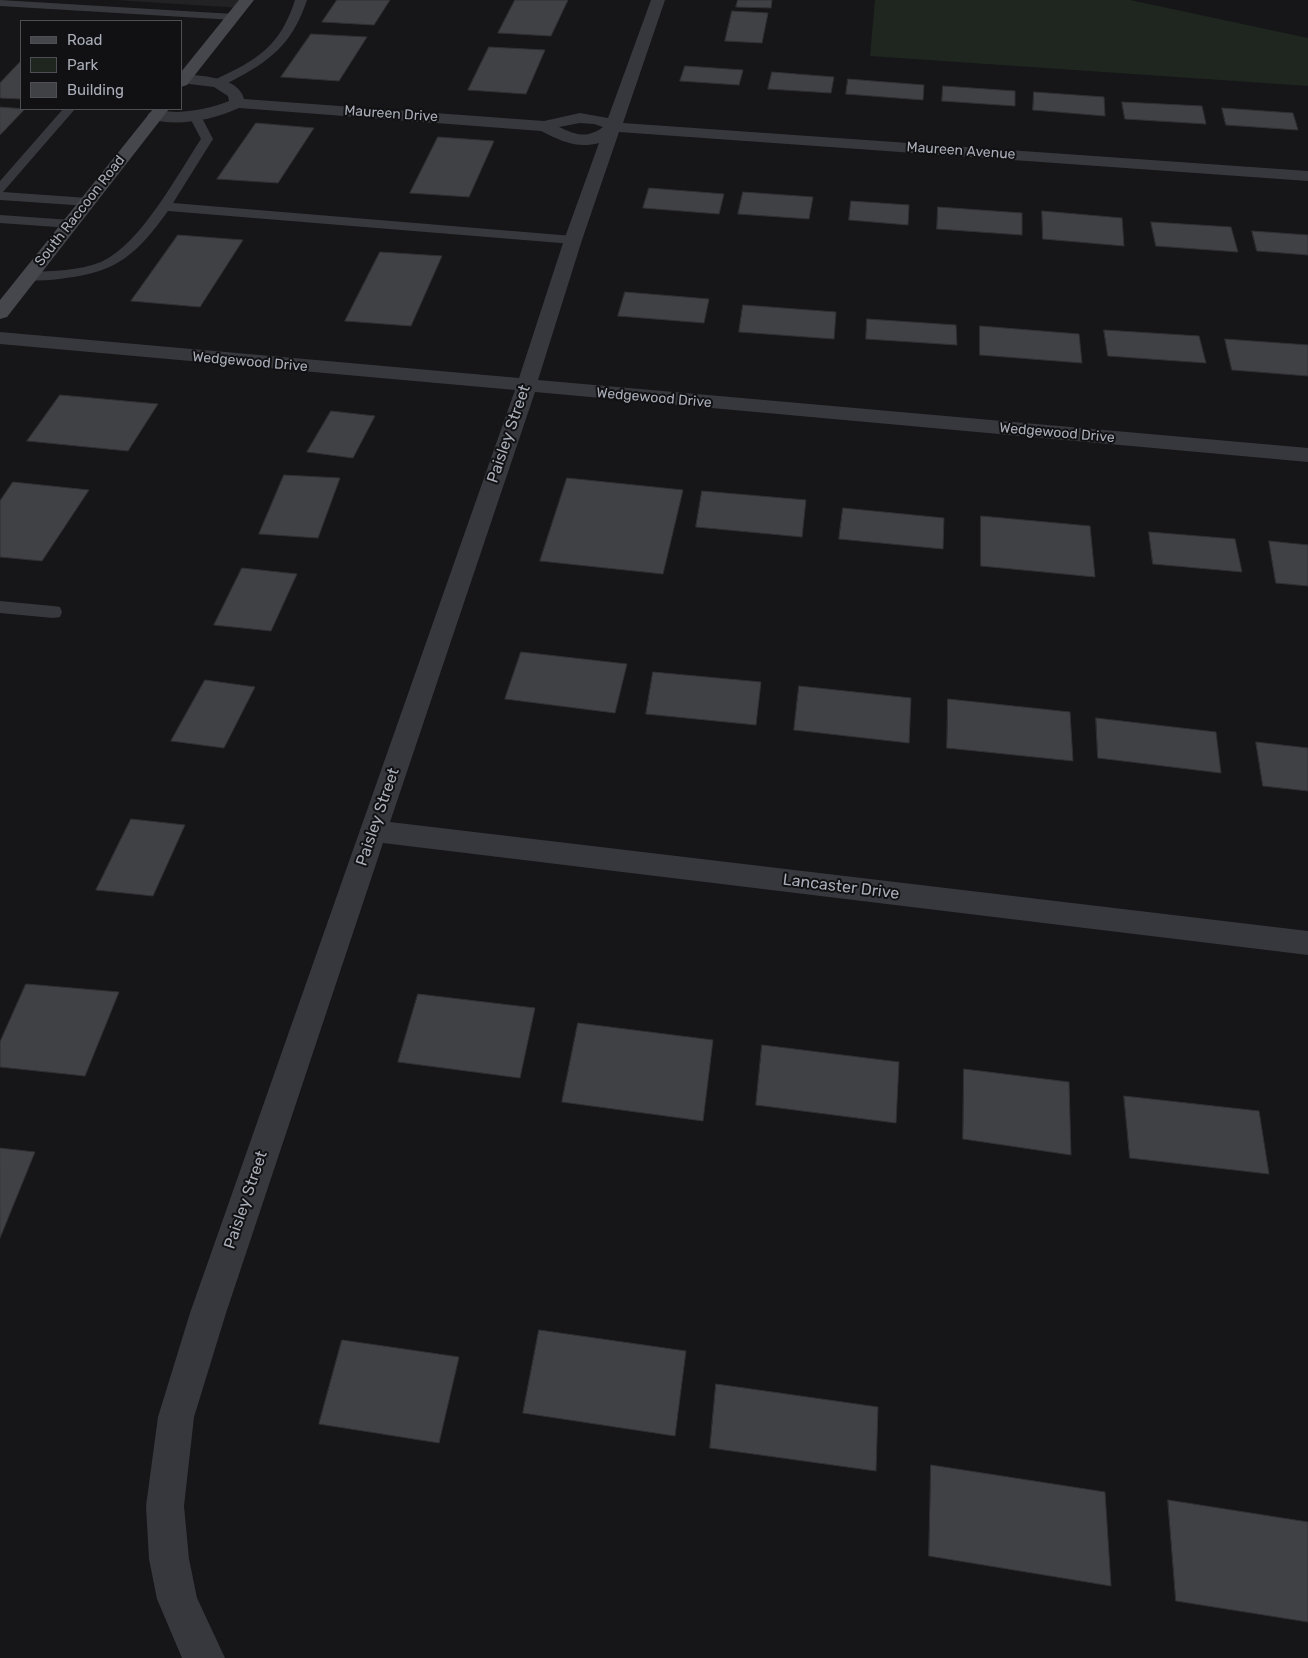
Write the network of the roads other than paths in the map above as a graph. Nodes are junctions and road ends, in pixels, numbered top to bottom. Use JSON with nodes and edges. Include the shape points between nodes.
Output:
{"nodes":[{"id":1,"x":247,"y":0,"type":"edge"},
{"id":2,"x":301,"y":0,"type":"edge"},
{"id":3,"x":658,"y":0,"type":"edge"},
{"id":4,"x":0,"y":3,"type":"edge"},
{"id":5,"x":152,"y":12,"type":"junction"},
{"id":6,"x":234,"y":16,"type":"junction"},
{"id":7,"x":145,"y":20,"type":"edge"},
{"id":8,"x":182,"y":81,"type":"edge"},
{"id":9,"x":218,"y":83,"type":"junction"},
{"id":10,"x":237,"y":103,"type":"junction"},
{"id":11,"x":68,"y":110,"type":"edge"},
{"id":12,"x":158,"y":113,"type":"edge"},
{"id":13,"x":196,"y":116,"type":"junction"},
{"id":14,"x":545,"y":126,"type":"junction"},
{"id":15,"x":614,"y":127,"type":"junction"},
{"id":16,"x":1308,"y":176,"type":"edge"},
{"id":17,"x":0,"y":189,"type":"edge"},
{"id":18,"x":0,"y":196,"type":"edge"},
{"id":19,"x":88,"y":202,"type":"junction"},
{"id":20,"x":163,"y":206,"type":"junction"},
{"id":21,"x":0,"y":219,"type":"edge"},
{"id":22,"x":71,"y":224,"type":"junction"},
{"id":23,"x":573,"y":240,"type":"junction"},
{"id":24,"x":29,"y":276,"type":"junction"},
{"id":25,"x":0,"y":313,"type":"edge"},
{"id":26,"x":0,"y":338,"type":"edge"},
{"id":27,"x":526,"y":386,"type":"junction"},
{"id":28,"x":1308,"y":455,"type":"edge"},
{"id":29,"x":0,"y":607,"type":"edge"},
{"id":30,"x":53,"y":612,"type":"dead end"},
{"id":31,"x":374,"y":831,"type":"junction"},
{"id":32,"x":1308,"y":943,"type":"edge"},
{"id":33,"x":200,"y":1650,"type":"edge"}],
"edges":[{"from":1,"to":6,"type":"street"},
{"from":2,"to":9,"type":"lane","via":[[296,21],[275,49],[252,67]]},
{"from":3,"to":15,"type":"street","name":"Paisley Street"},
{"from":4,"to":5,"type":"lane"},
{"from":5,"to":6,"type":"lane"},
{"from":5,"to":7,"type":"lane"},
{"from":6,"to":8,"type":"street"},
{"from":8,"to":9,"type":"street"},
{"from":9,"to":10,"type":"street","via":[[235,94]]},
{"from":10,"to":13,"type":"street","name":"Maureen Drive"},
{"from":10,"to":14,"type":"street","name":"Maureen Drive"},
{"from":11,"to":17,"type":"lane"},
{"from":12,"to":13,"type":"street","name":"Maureen Drive","via":[[182,118]]},
{"from":12,"to":19,"type":"street","name":"South Raccoon Road"},
{"from":13,"to":20,"type":"lane","via":[[207,139]]},
{"from":14,"to":15,"type":"street","name":"Maureen Drive","via":[[584,117],[605,121]]},
{"from":14,"to":15,"type":"street","name":"Maureen Drive","via":[[568,138],[591,141]]},
{"from":15,"to":16,"type":"street","name":"Maureen Avenue"},
{"from":15,"to":23,"type":"street","name":"Paisley Street"},
{"from":18,"to":19,"type":"lane"},
{"from":19,"to":22,"type":"street","name":"South Raccoon Road"},
{"from":20,"to":23,"type":"lane"},
{"from":20,"to":24,"type":"lane","via":[[130,249],[113,261],[61,276]]},
{"from":21,"to":22,"type":"lane"},
{"from":22,"to":24,"type":"street","name":"South Raccoon Road"},
{"from":23,"to":27,"type":"street","name":"Paisley Street"},
{"from":24,"to":25,"type":"street","name":"South Raccoon Road"},
{"from":26,"to":27,"type":"street","name":"Wedgewood Drive"},
{"from":27,"to":28,"type":"street","name":"Wedgewood Drive"},
{"from":27,"to":31,"type":"street","name":"Paisley Street"},
{"from":29,"to":30,"type":"lane"},
{"from":31,"to":32,"type":"street","name":"Lancaster Drive"},
{"from":31,"to":33,"type":"street","name":"Paisley Street","via":[[208,1313],[176,1417],[165,1506],[169,1559],[177,1599]]}]}
